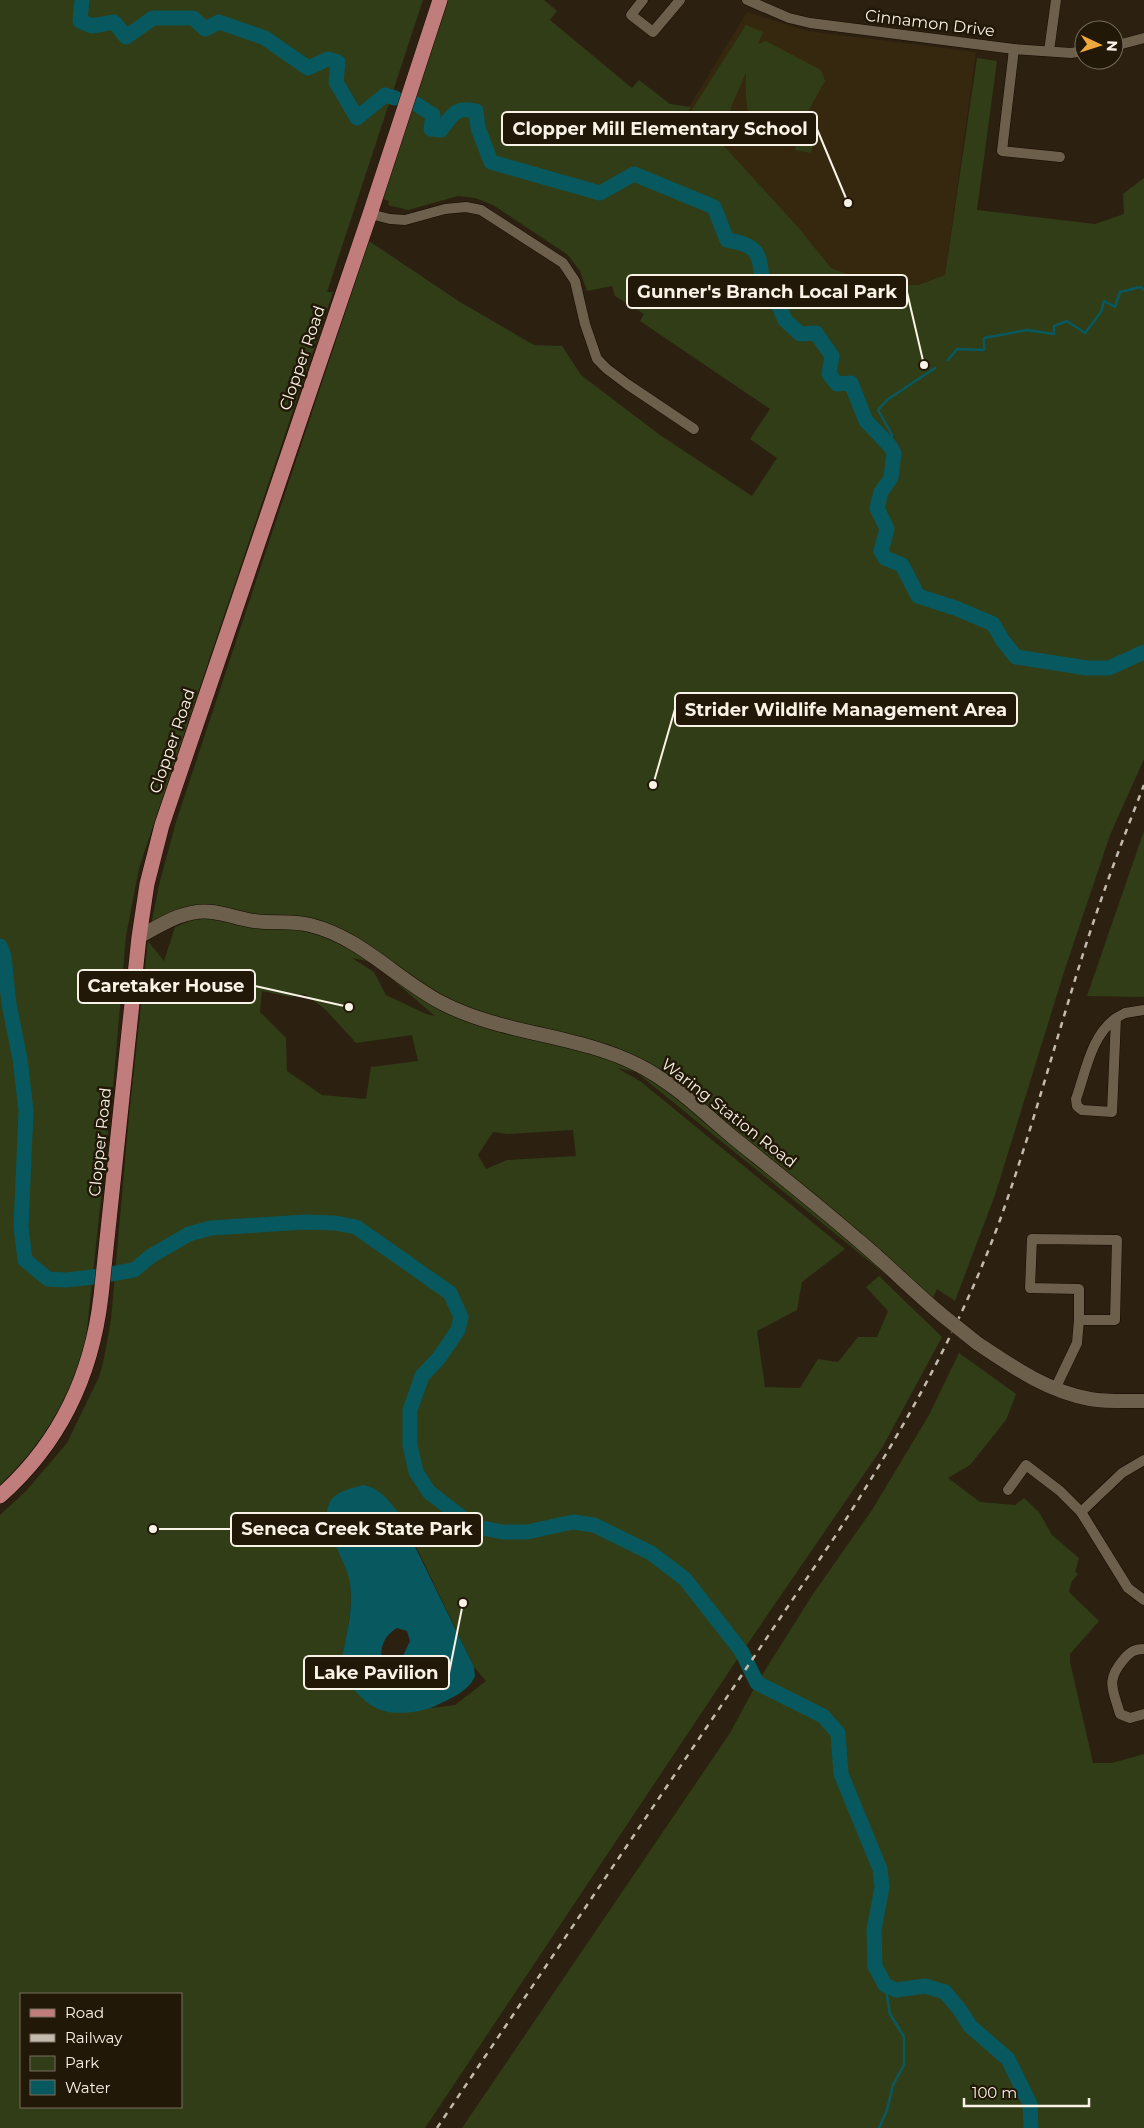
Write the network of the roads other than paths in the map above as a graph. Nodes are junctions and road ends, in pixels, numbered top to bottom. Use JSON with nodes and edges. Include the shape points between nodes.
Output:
{"nodes":[{"id":1,"x":440,"y":0,"type":"edge"},
{"id":2,"x":643,"y":0,"type":"edge"},
{"id":3,"x":680,"y":0,"type":"edge"},
{"id":4,"x":747,"y":0,"type":"edge"},
{"id":5,"x":1056,"y":0,"type":"edge"},
{"id":6,"x":1144,"y":38,"type":"edge"},
{"id":7,"x":1124,"y":43,"type":"edge"},
{"id":8,"x":1014,"y":49,"type":"junction"},
{"id":9,"x":1049,"y":51,"type":"junction"},
{"id":10,"x":1074,"y":52,"type":"edge"},
{"id":11,"x":1060,"y":157,"type":"dead end"},
{"id":12,"x":370,"y":214,"type":"junction"},
{"id":13,"x":694,"y":429,"type":"dead end"},
{"id":14,"x":139,"y":937,"type":"junction"},
{"id":15,"x":1144,"y":1010,"type":"edge"},
{"id":16,"x":1116,"y":1018,"type":"junction"},
{"id":17,"x":1079,"y":1320,"type":"junction"},
{"id":18,"x":1055,"y":1388,"type":"junction"},
{"id":19,"x":1144,"y":1401,"type":"edge"},
{"id":20,"x":1144,"y":1460,"type":"edge"},
{"id":21,"x":1008,"y":1490,"type":"dead end"},
{"id":22,"x":0,"y":1496,"type":"edge"},
{"id":23,"x":1081,"y":1512,"type":"junction"},
{"id":24,"x":1144,"y":1600,"type":"edge"},
{"id":25,"x":1144,"y":1649,"type":"edge"},
{"id":26,"x":1144,"y":1714,"type":"edge"}],
"edges":[{"from":1,"to":12,"type":"main road","name":"Clopper Road"},
{"from":2,"to":3,"type":"street","via":[[631,15],[653,32]]},
{"from":4,"to":8,"type":"street","name":"Cinnamon Drive","via":[[788,18],[810,23]]},
{"from":5,"to":9,"type":"street"},
{"from":6,"to":7,"type":"street"},
{"from":8,"to":9,"type":"street","name":"Cinnamon Drive"},
{"from":8,"to":11,"type":"street","via":[[1002,151]]},
{"from":9,"to":10,"type":"street","name":"Cinnamon Drive"},
{"from":12,"to":13,"type":"street","via":[[405,220],[466,207],[481,210],[563,263],[575,281],[585,324],[598,359],[627,384]]},
{"from":12,"to":14,"type":"main road","name":"Clopper Road","via":[[162,825],[147,884]]},
{"from":14,"to":18,"type":"street","name":"Waring Station Road","bridge":true,"via":[[188,913],[200,912],[254,921],[310,924],[368,951],[429,996],[455,1009],[484,1020],[615,1054],[640,1066],[676,1090],[859,1240],[977,1343],[1027,1376]]},
{"from":14,"to":22,"type":"main road","name":"Clopper Road","via":[[98,1327],[81,1380],[53,1436],[32,1465]]},
{"from":15,"to":16,"type":"street"},
{"from":16,"to":16,"type":"street","via":[[1112,1112],[1082,1110],[1076,1099],[1097,1038]]},
{"from":17,"to":17,"type":"street","via":[[1115,1320],[1117,1240],[1032,1239],[1030,1288],[1079,1289]]},
{"from":17,"to":18,"type":"street","via":[[1077,1343]]},
{"from":18,"to":19,"type":"street","name":"Waring Station Road","via":[[1090,1398]]},
{"from":20,"to":23,"type":"street","via":[[1122,1473]]},
{"from":21,"to":23,"type":"street","via":[[1026,1466],[1060,1490]]},
{"from":23,"to":24,"type":"street","via":[[1128,1588]]},
{"from":25,"to":26,"type":"street","via":[[1129,1653],[1114,1671],[1112,1684],[1120,1714],[1130,1718]]}]}
